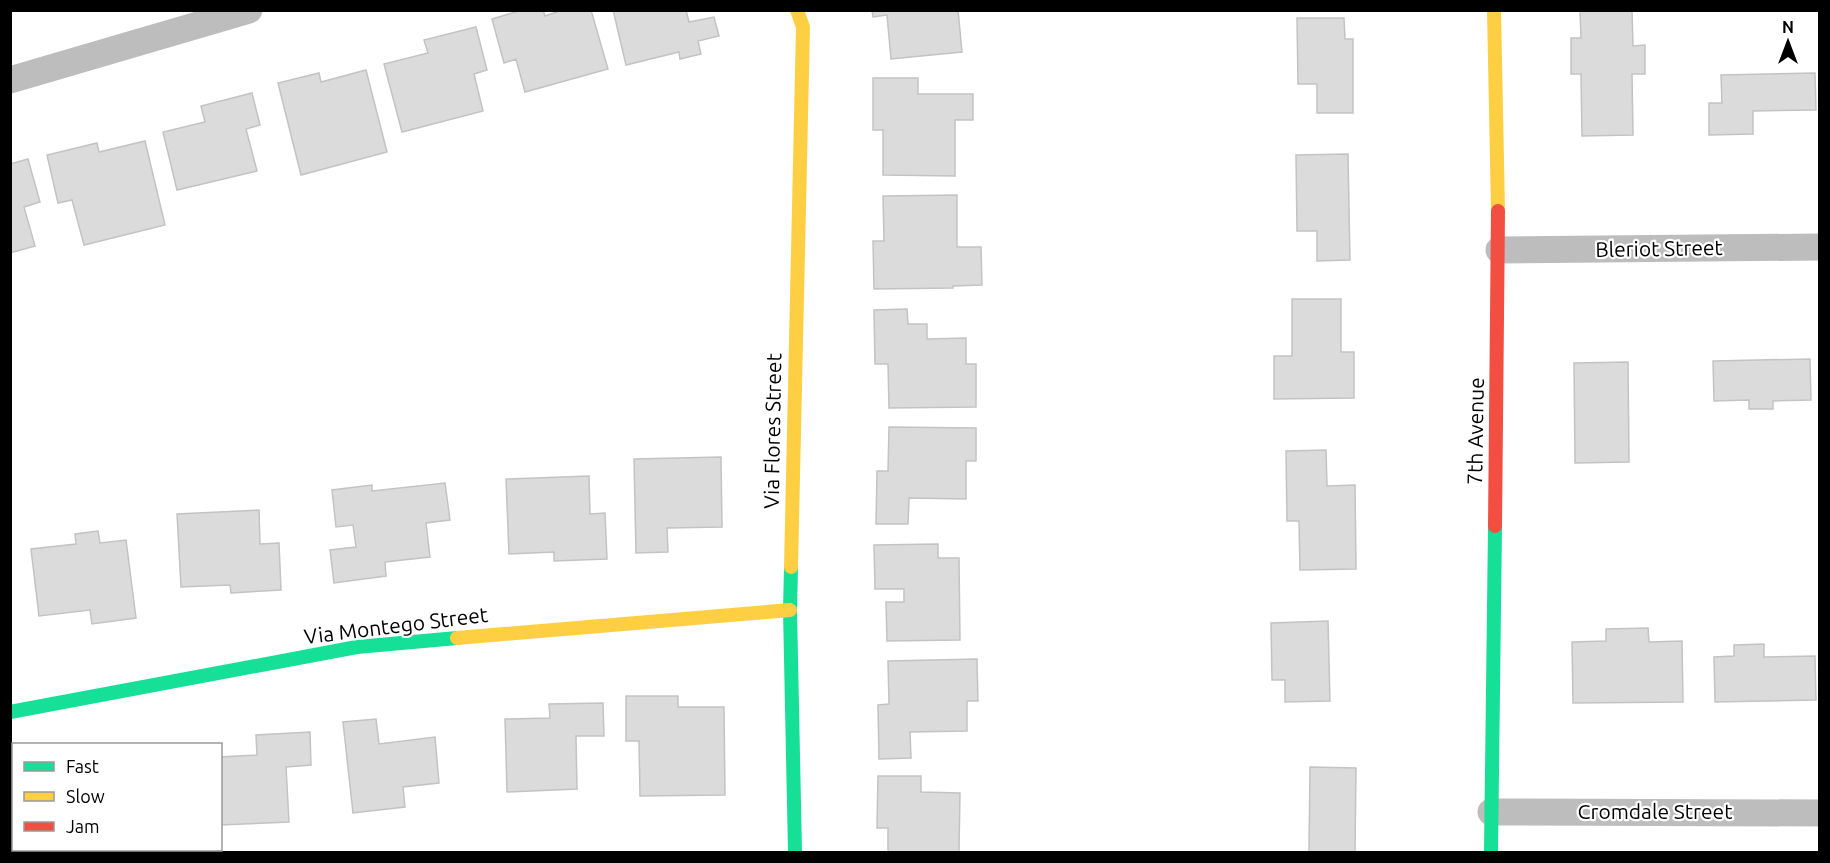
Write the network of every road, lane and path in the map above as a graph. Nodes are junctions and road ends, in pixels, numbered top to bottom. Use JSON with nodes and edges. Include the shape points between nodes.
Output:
{"nodes":[{"id":1,"x":797,"y":10,"type":"edge"},
{"id":2,"x":1494,"y":10,"type":"edge"},
{"id":3,"x":246,"y":11,"type":"edge"},
{"id":4,"x":10,"y":80,"type":"edge"},
{"id":5,"x":1820,"y":247,"type":"edge"},
{"id":6,"x":1499,"y":250,"type":"junction"},
{"id":7,"x":790,"y":610,"type":"junction"},
{"id":8,"x":10,"y":712,"type":"edge"},
{"id":9,"x":1491,"y":812,"type":"junction"},
{"id":10,"x":1820,"y":813,"type":"edge"},
{"id":11,"x":795,"y":852,"type":"edge"},
{"id":12,"x":1491,"y":852,"type":"edge"}],
"edges":[{"from":1,"to":7,"type":"street","name":"Via Flores Street","via":[[803,27]]},
{"from":2,"to":6,"type":"street","name":"7th Avenue"},
{"from":3,"to":4,"type":"street"},
{"from":5,"to":6,"type":"street","name":"Bleriot Street"},
{"from":6,"to":9,"type":"street","name":"7th Avenue"},
{"from":7,"to":8,"type":"street","name":"Via Montego Street","via":[[357,647]]},
{"from":7,"to":11,"type":"street","name":"Via Flores Street"},
{"from":9,"to":10,"type":"street","name":"Cromdale Street"},
{"from":9,"to":12,"type":"street","name":"7th Avenue"}]}
